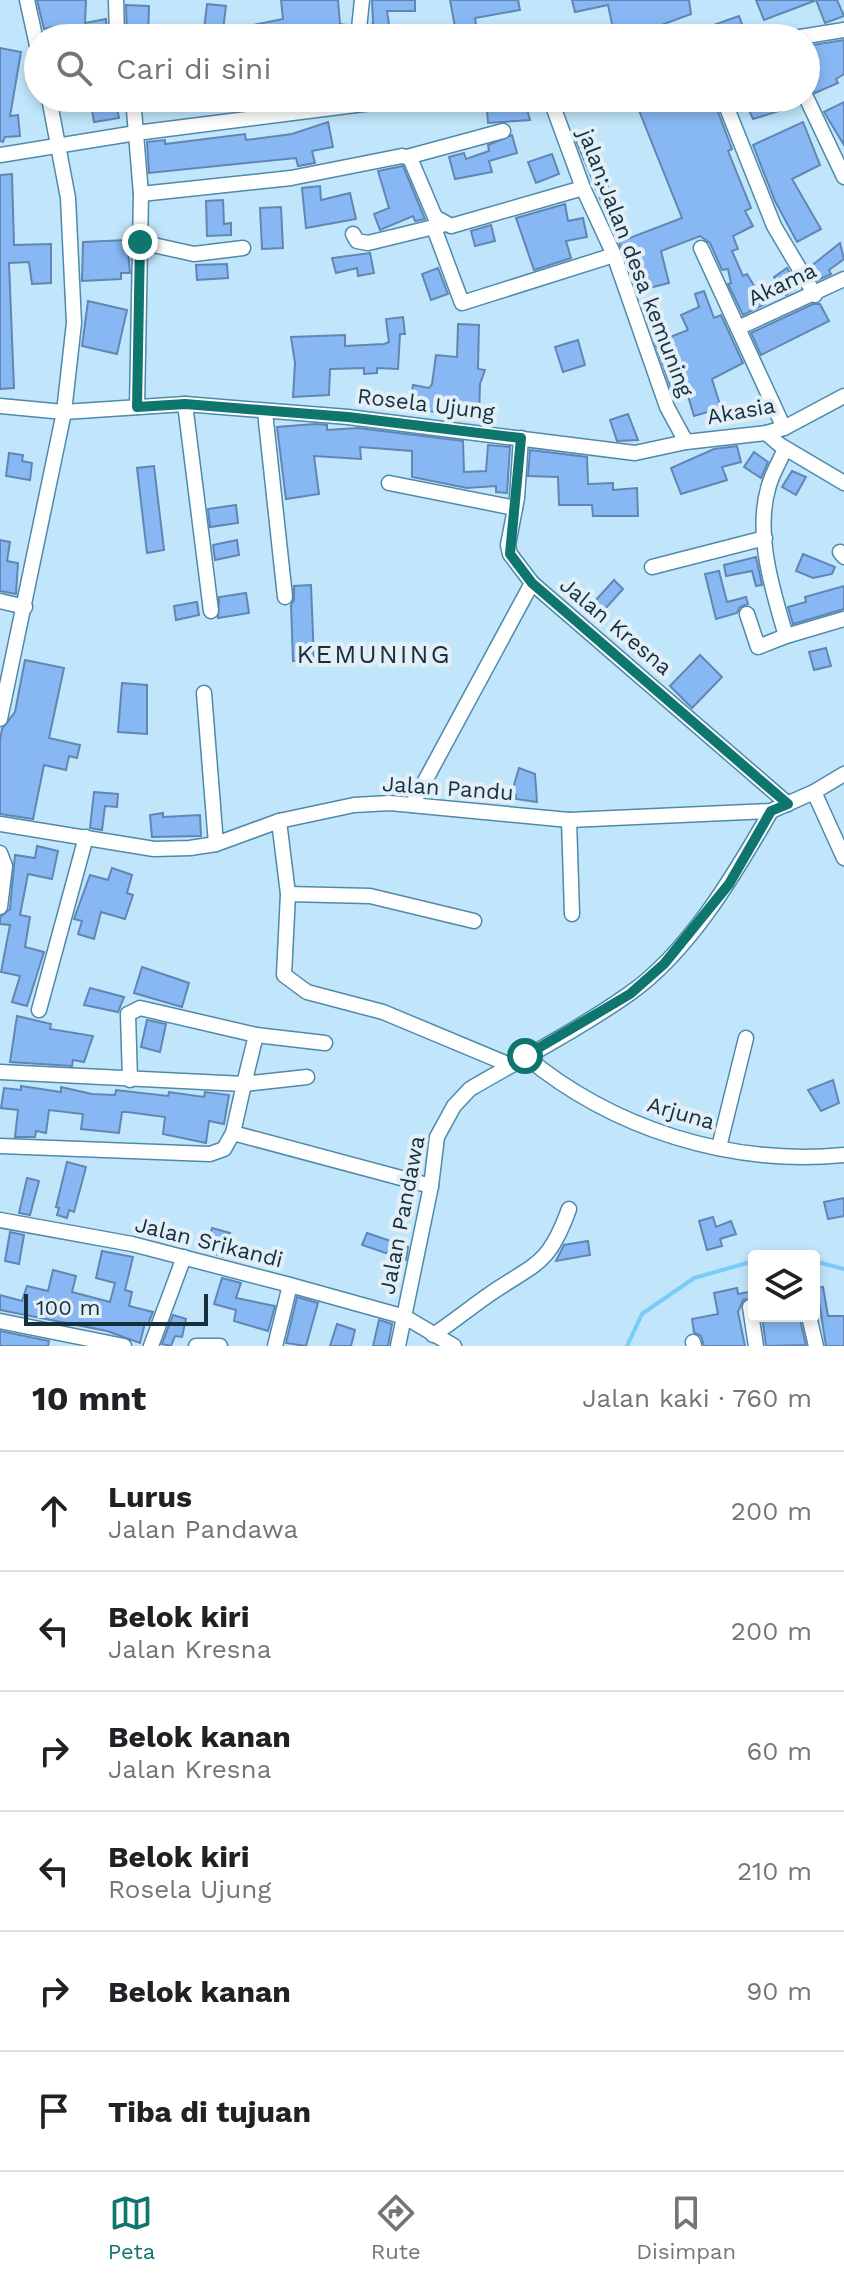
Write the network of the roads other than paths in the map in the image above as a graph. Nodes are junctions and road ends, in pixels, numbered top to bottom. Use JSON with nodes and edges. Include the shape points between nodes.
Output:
{"nodes":[{"id":1,"x":27,"y":0,"type":"edge"},
{"id":2,"x":116,"y":0,"type":"edge"},
{"id":3,"x":362,"y":0,"type":"edge"},
{"id":4,"x":32,"y":24,"type":"edge"},
{"id":5,"x":117,"y":24,"type":"edge"},
{"id":6,"x":359,"y":24,"type":"edge"},
{"id":7,"x":844,"y":30,"type":"edge"},
{"id":8,"x":820,"y":34,"type":"edge"},
{"id":9,"x":52,"y":112,"type":"edge"},
{"id":10,"x":134,"y":112,"type":"edge"},
{"id":11,"x":281,"y":112,"type":"edge"},
{"id":12,"x":555,"y":112,"type":"edge"},
{"id":13,"x":729,"y":112,"type":"edge"},
{"id":14,"x":813,"y":112,"type":"edge"},
{"id":15,"x":503,"y":131,"type":"dead end"},
{"id":16,"x":136,"y":133,"type":"junction"},
{"id":17,"x":59,"y":146,"type":"junction"},
{"id":18,"x":0,"y":155,"type":"edge"},
{"id":19,"x":407,"y":157,"type":"junction"},
{"id":20,"x":844,"y":177,"type":"edge"},
{"id":21,"x":583,"y":188,"type":"junction"},
{"id":22,"x":141,"y":194,"type":"junction"},
{"id":23,"x":439,"y":226,"type":"junction"},
{"id":24,"x":353,"y":234,"type":"dead end"},
{"id":25,"x":140,"y":242,"type":"junction"},
{"id":26,"x":243,"y":248,"type":"dead end"},
{"id":27,"x":701,"y":248,"type":"dead end"},
{"id":28,"x":614,"y":255,"type":"junction"},
{"id":29,"x":844,"y":279,"type":"edge"},
{"id":30,"x":815,"y":295,"type":"junction"},
{"id":31,"x":738,"y":328,"type":"junction"},
{"id":32,"x":844,"y":396,"type":"edge"},
{"id":33,"x":185,"y":404,"type":"junction"},
{"id":34,"x":0,"y":406,"type":"edge"},
{"id":35,"x":137,"y":407,"type":"junction"},
{"id":36,"x":64,"y":412,"type":"junction"},
{"id":37,"x":265,"y":412,"type":"junction"},
{"id":38,"x":784,"y":428,"type":"junction"},
{"id":39,"x":766,"y":433,"type":"junction"},
{"id":40,"x":521,"y":438,"type":"junction"},
{"id":41,"x":686,"y":442,"type":"junction"},
{"id":42,"x":785,"y":449,"type":"junction"},
{"id":43,"x":389,"y":483,"type":"dead end"},
{"id":44,"x":844,"y":483,"type":"edge"},
{"id":45,"x":515,"y":508,"type":"junction"},
{"id":46,"x":765,"y":538,"type":"junction"},
{"id":47,"x":652,"y":567,"type":"dead end"},
{"id":48,"x":532,"y":583,"type":"junction"},
{"id":49,"x":285,"y":597,"type":"dead end"},
{"id":50,"x":0,"y":601,"type":"edge"},
{"id":51,"x":25,"y":607,"type":"junction"},
{"id":52,"x":211,"y":611,"type":"dead end"},
{"id":53,"x":747,"y":614,"type":"dead end"},
{"id":54,"x":844,"y":619,"type":"edge"},
{"id":55,"x":786,"y":636,"type":"junction"},
{"id":56,"x":204,"y":693,"type":"dead end"},
{"id":57,"x":1,"y":709,"type":"edge"},
{"id":58,"x":844,"y":774,"type":"edge"},
{"id":59,"x":814,"y":792,"type":"junction"},
{"id":60,"x":788,"y":804,"type":"junction"},
{"id":61,"x":412,"y":805,"type":"junction"},
{"id":62,"x":771,"y":811,"type":"junction"},
{"id":63,"x":569,"y":820,"type":"junction"},
{"id":64,"x":279,"y":821,"type":"junction"},
{"id":65,"x":0,"y":824,"type":"edge"},
{"id":66,"x":86,"y":837,"type":"junction"},
{"id":67,"x":216,"y":844,"type":"junction"},
{"id":68,"x":0,"y":853,"type":"edge"},
{"id":69,"x":844,"y":858,"type":"edge"},
{"id":70,"x":288,"y":894,"type":"junction"},
{"id":71,"x":0,"y":907,"type":"edge"},
{"id":72,"x":572,"y":914,"type":"dead end"},
{"id":73,"x":474,"y":921,"type":"dead end"},
{"id":74,"x":39,"y":1010,"type":"dead end"},
{"id":75,"x":256,"y":1035,"type":"junction"},
{"id":76,"x":746,"y":1038,"type":"dead end"},
{"id":77,"x":325,"y":1043,"type":"dead end"},
{"id":78,"x":525,"y":1056,"type":"junction"},
{"id":79,"x":510,"y":1065,"type":"junction"},
{"id":80,"x":0,"y":1072,"type":"edge"},
{"id":81,"x":307,"y":1077,"type":"dead end"},
{"id":82,"x":130,"y":1080,"type":"junction"},
{"id":83,"x":244,"y":1084,"type":"junction"},
{"id":84,"x":233,"y":1133,"type":"junction"},
{"id":85,"x":0,"y":1146,"type":"edge"},
{"id":86,"x":719,"y":1147,"type":"junction"},
{"id":87,"x":844,"y":1155,"type":"edge"},
{"id":88,"x":431,"y":1186,"type":"junction"},
{"id":89,"x":569,"y":1209,"type":"dead end"},
{"id":90,"x":0,"y":1220,"type":"edge"},
{"id":91,"x":184,"y":1257,"type":"junction"},
{"id":92,"x":290,"y":1285,"type":"junction"},
{"id":93,"x":405,"y":1317,"type":"junction"},
{"id":94,"x":0,"y":1321,"type":"edge"},
{"id":95,"x":752,"y":1322,"type":"edge"},
{"id":96,"x":810,"y":1322,"type":"edge"},
{"id":97,"x":433,"y":1335,"type":"junction"},
{"id":98,"x":124,"y":1346,"type":"edge"},
{"id":99,"x":151,"y":1346,"type":"edge"},
{"id":100,"x":196,"y":1346,"type":"edge"},
{"id":101,"x":220,"y":1346,"type":"edge"},
{"id":102,"x":275,"y":1346,"type":"edge"},
{"id":103,"x":398,"y":1346,"type":"edge"},
{"id":104,"x":454,"y":1346,"type":"edge"},
{"id":105,"x":756,"y":1346,"type":"edge"},
{"id":106,"x":816,"y":1346,"type":"edge"}],
"edges":[{"from":1,"to":4,"type":"street"},
{"from":2,"to":5,"type":"street"},
{"from":3,"to":6,"type":"street"},
{"from":7,"to":8,"type":"street"},
{"from":9,"to":17,"type":"street"},
{"from":10,"to":16,"type":"street"},
{"from":11,"to":16,"type":"street"},
{"from":12,"to":21,"type":"street","name":"jalan;Jalan desa kemuning"},
{"from":13,"to":30,"type":"street","via":[[774,226]]},
{"from":14,"to":20,"type":"street"},
{"from":15,"to":19,"type":"street"},
{"from":16,"to":17,"type":"street"},
{"from":16,"to":22,"type":"street"},
{"from":17,"to":18,"type":"street"},
{"from":17,"to":36,"type":"street","via":[[73,244],[74,323]]},
{"from":19,"to":22,"type":"street","via":[[291,178]]},
{"from":19,"to":23,"type":"street"},
{"from":21,"to":23,"type":"street"},
{"from":21,"to":28,"type":"street","name":"jalan;Jalan desa kemuning"},
{"from":22,"to":25,"type":"street"},
{"from":23,"to":24,"type":"street","via":[[368,243]]},
{"from":23,"to":28,"type":"street","via":[[462,303]]},
{"from":25,"to":26,"type":"street","via":[[194,254]]},
{"from":25,"to":35,"type":"street"},
{"from":27,"to":31,"type":"street"},
{"from":28,"to":41,"type":"street","name":"jalan;Jalan desa kemuning","via":[[667,407]]},
{"from":29,"to":30,"type":"street","name":"Akama"},
{"from":30,"to":31,"type":"street","name":"Akama"},
{"from":31,"to":38,"type":"street"},
{"from":32,"to":38,"type":"street","name":"Akasia"},
{"from":33,"to":35,"type":"street","name":"Rosela Ujung"},
{"from":33,"to":37,"type":"street","name":"Rosela Ujung"},
{"from":33,"to":52,"type":"street"},
{"from":34,"to":36,"type":"street","name":"Rosela Ujung"},
{"from":35,"to":36,"type":"street","name":"Rosela Ujung"},
{"from":36,"to":51,"type":"street"},
{"from":37,"to":40,"type":"street","name":"Rosela Ujung"},
{"from":37,"to":49,"type":"street"},
{"from":38,"to":39,"type":"street","name":"Akasia"},
{"from":39,"to":41,"type":"street","name":"Akasia"},
{"from":39,"to":42,"type":"street"},
{"from":40,"to":41,"type":"street","name":"Rosela Ujung","via":[[635,453]]},
{"from":40,"to":45,"type":"street","name":"Jalan Kresna"},
{"from":42,"to":44,"type":"street"},
{"from":42,"to":46,"type":"street","via":[[767,490]]},
{"from":43,"to":45,"type":"street"},
{"from":45,"to":48,"type":"street","name":"Jalan Kresna","via":[[510,554]]},
{"from":46,"to":47,"type":"street"},
{"from":46,"to":55,"type":"street"},
{"from":48,"to":60,"type":"street","name":"Jalan Kresna"},
{"from":48,"to":61,"type":"street"},
{"from":50,"to":51,"type":"street"},
{"from":51,"to":57,"type":"street"},
{"from":53,"to":55,"type":"street","via":[[758,647]]},
{"from":54,"to":55,"type":"street"},
{"from":56,"to":67,"type":"street"},
{"from":58,"to":59,"type":"street","name":"Jalan Pandu"},
{"from":59,"to":60,"type":"street","name":"Jalan Pandu"},
{"from":59,"to":69,"type":"street"},
{"from":60,"to":62,"type":"street","name":"Jalan Pandu"},
{"from":61,"to":63,"type":"street","name":"Jalan Pandu"},
{"from":61,"to":64,"type":"street","name":"Jalan Pandu","via":[[354,805]]},
{"from":62,"to":63,"type":"street","name":"Jalan Pandu"},
{"from":62,"to":78,"type":"street","name":"Jalan Pandawa","via":[[729,884],[664,964],[630,994]]},
{"from":63,"to":72,"type":"street"},
{"from":64,"to":67,"type":"street","name":"Jalan Pandu"},
{"from":64,"to":70,"type":"street"},
{"from":65,"to":66,"type":"street","name":"Jalan Pandu"},
{"from":66,"to":67,"type":"street","name":"Jalan Pandu","via":[[154,849]]},
{"from":66,"to":74,"type":"street"},
{"from":68,"to":71,"type":"street","via":[[5,866]]},
{"from":70,"to":73,"type":"street","via":[[370,896]]},
{"from":70,"to":79,"type":"street","via":[[284,975],[294,984],[383,1012]]},
{"from":75,"to":77,"type":"street"},
{"from":75,"to":82,"type":"street","via":[[133,1010],[128,1014]]},
{"from":75,"to":83,"type":"street"},
{"from":76,"to":86,"type":"street"},
{"from":78,"to":79,"type":"street","name":"Jalan Pandawa"},
{"from":78,"to":86,"type":"street","name":"Arjuna","via":[[581,1098],[619,1117]]},
{"from":79,"to":88,"type":"street","name":"Jalan Pandawa","via":[[470,1089],[454,1106],[437,1137]]},
{"from":80,"to":82,"type":"street"},
{"from":81,"to":83,"type":"street"},
{"from":82,"to":83,"type":"street"},
{"from":83,"to":84,"type":"street"},
{"from":84,"to":85,"type":"street","via":[[224,1149],[210,1154]]},
{"from":84,"to":88,"type":"street"},
{"from":86,"to":87,"type":"street","name":"Arjuna","via":[[790,1158]]},
{"from":88,"to":93,"type":"street","name":"Jalan Pandawa"},
{"from":89,"to":97,"type":"street","via":[[560,1233],[535,1268]]},
{"from":90,"to":91,"type":"street","name":"Jalan Srikandi"},
{"from":91,"to":92,"type":"street","name":"Jalan Srikandi"},
{"from":91,"to":99,"type":"street"},
{"from":92,"to":93,"type":"street","name":"Jalan Srikandi"},
{"from":92,"to":102,"type":"street"},
{"from":93,"to":97,"type":"street","name":"Jalan Srikandi"},
{"from":93,"to":103,"type":"street","name":"Jalan Pandawa"},
{"from":94,"to":98,"type":"street"},
{"from":95,"to":105,"type":"street"},
{"from":96,"to":106,"type":"street"},
{"from":97,"to":104,"type":"street","name":"Jalan Srikandi"},
{"from":100,"to":101,"type":"street"}]}
